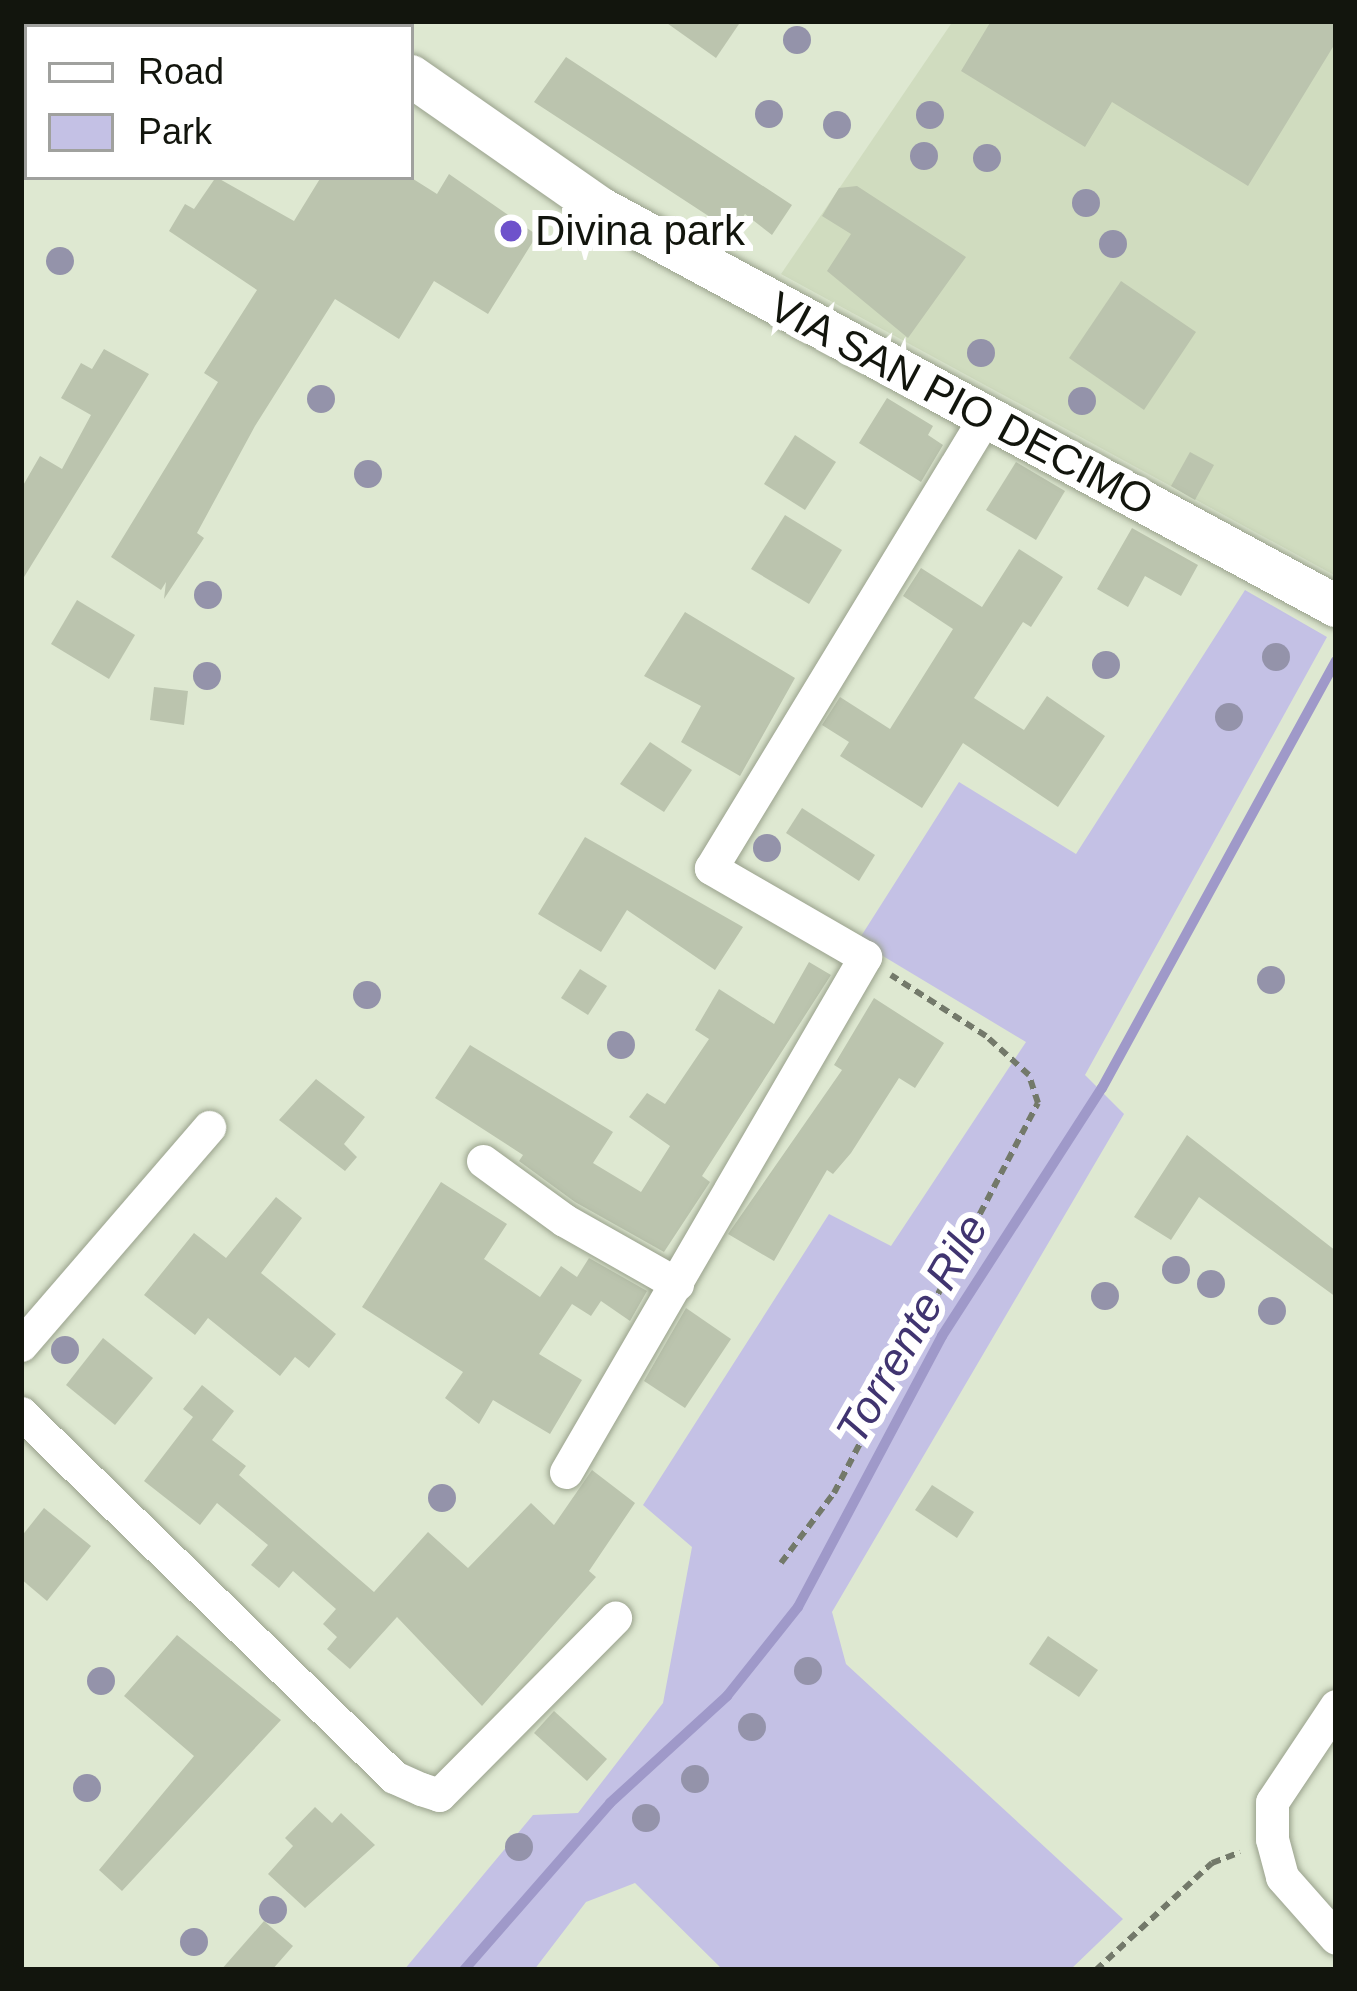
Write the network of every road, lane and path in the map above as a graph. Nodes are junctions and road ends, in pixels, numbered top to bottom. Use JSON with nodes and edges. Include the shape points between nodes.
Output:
{"nodes":[{"id":1,"x":414,"y":78,"type":"edge"},
{"id":2,"x":984,"y":419,"type":"junction"},
{"id":3,"x":1324,"y":599,"type":"edge"},
{"id":4,"x":865,"y":957,"type":"junction"},
{"id":5,"x":209,"y":1127,"type":"dead end"},
{"id":6,"x":484,"y":1161,"type":"dead end"},
{"id":7,"x":677,"y":1284,"type":"junction"},
{"id":8,"x":21,"y":1345,"type":"edge"},
{"id":9,"x":21,"y":1413,"type":"edge"},
{"id":10,"x":566,"y":1472,"type":"dead end"},
{"id":11,"x":781,"y":1563,"type":"dead end"},
{"id":12,"x":615,"y":1618,"type":"dead end"},
{"id":13,"x":1336,"y":1706,"type":"edge"},
{"id":14,"x":1272,"y":1839,"type":"junction"},
{"id":15,"x":1336,"y":1938,"type":"edge"},
{"id":16,"x":1096,"y":1970,"type":"edge"}],
"edges":[{"from":1,"to":2,"type":"street","name":"VIA SAN PIO DECIMO","via":[[600,208]]},
{"from":2,"to":3,"type":"street","name":"VIA SAN PIO DECIMO"},
{"from":2,"to":4,"type":"street","via":[[711,868]]},
{"from":4,"to":7,"type":"street"},
{"from":4,"to":11,"type":"path","via":[[986,1036],[1029,1076],[1038,1103],[834,1493]]},
{"from":5,"to":8,"type":"street"},
{"from":6,"to":7,"type":"street","via":[[564,1220]]},
{"from":7,"to":10,"type":"street"},
{"from":9,"to":12,"type":"street","via":[[394,1777],[422,1790],[439,1795]]},
{"from":13,"to":14,"type":"street","via":[[1273,1802]]},
{"from":14,"to":15,"type":"street","via":[[1282,1877]]},
{"from":14,"to":16,"type":"path","via":[[1212,1864]]}]}
